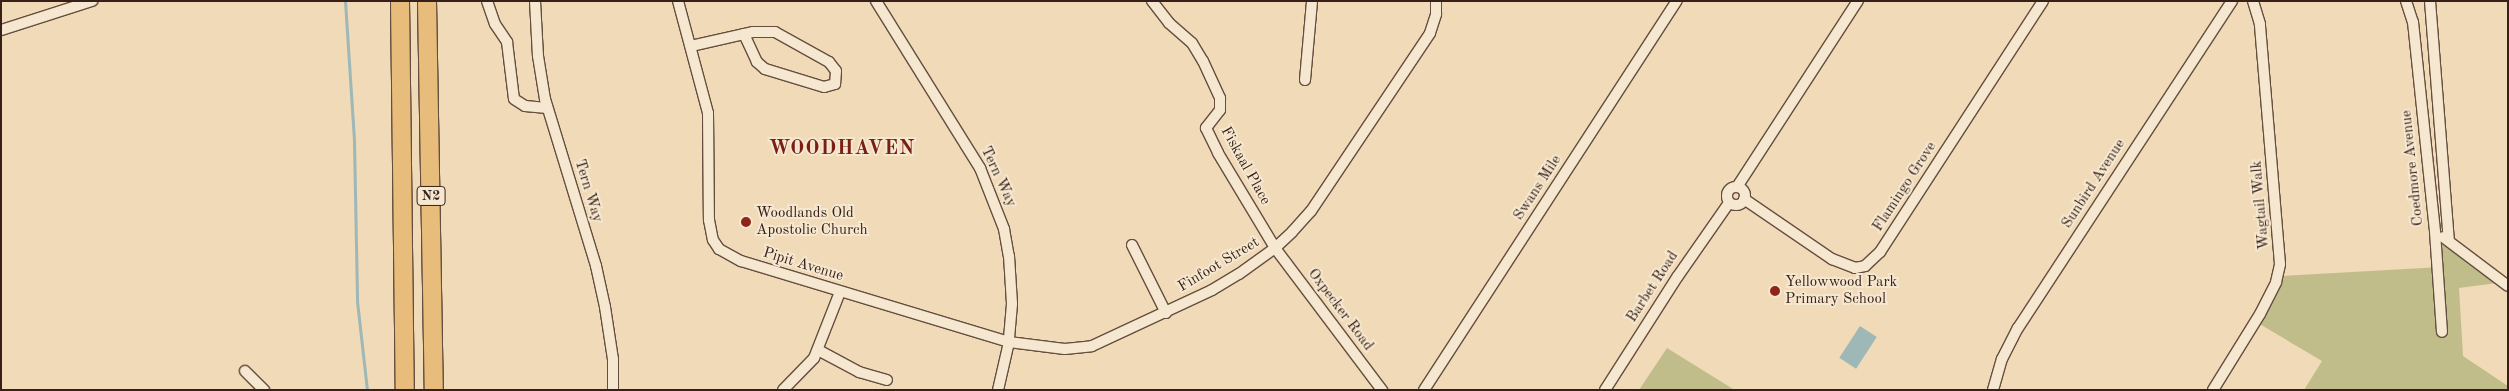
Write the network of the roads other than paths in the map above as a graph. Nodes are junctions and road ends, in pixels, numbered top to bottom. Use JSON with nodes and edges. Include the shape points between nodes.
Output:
{"nodes":[{"id":1,"x":92,"y":1,"type":"edge"},
{"id":2,"x":400,"y":1,"type":"edge"},
{"id":3,"x":427,"y":1,"type":"edge"},
{"id":4,"x":487,"y":1,"type":"edge"},
{"id":5,"x":535,"y":1,"type":"edge"},
{"id":6,"x":678,"y":1,"type":"edge"},
{"id":7,"x":876,"y":1,"type":"edge"},
{"id":8,"x":1152,"y":1,"type":"edge"},
{"id":9,"x":1312,"y":1,"type":"edge"},
{"id":10,"x":1436,"y":1,"type":"edge"},
{"id":11,"x":1676,"y":1,"type":"edge"},
{"id":12,"x":1858,"y":1,"type":"edge"},
{"id":13,"x":2043,"y":1,"type":"edge"},
{"id":14,"x":2232,"y":1,"type":"edge"},
{"id":15,"x":2253,"y":1,"type":"edge"},
{"id":16,"x":2406,"y":1,"type":"edge"},
{"id":17,"x":2430,"y":1,"type":"edge"},
{"id":18,"x":1,"y":30,"type":"edge"},
{"id":19,"x":744,"y":34,"type":"junction"},
{"id":20,"x":691,"y":46,"type":"junction"},
{"id":21,"x":1305,"y":80,"type":"dead end"},
{"id":22,"x":547,"y":108,"type":"junction"},
{"id":23,"x":1737,"y":187,"type":"junction"},
{"id":24,"x":1744,"y":199,"type":"junction"},
{"id":25,"x":1729,"y":203,"type":"junction"},
{"id":26,"x":2435,"y":232,"type":"junction"},
{"id":27,"x":2449,"y":240,"type":"junction"},
{"id":28,"x":1132,"y":245,"type":"dead end"},
{"id":29,"x":1275,"y":248,"type":"junction"},
{"id":30,"x":2508,"y":286,"type":"edge"},
{"id":31,"x":840,"y":292,"type":"junction"},
{"id":32,"x":1166,"y":313,"type":"junction"},
{"id":33,"x":2442,"y":332,"type":"dead end"},
{"id":34,"x":1009,"y":342,"type":"junction"},
{"id":35,"x":818,"y":350,"type":"junction"},
{"id":36,"x":245,"y":371,"type":"dead end"},
{"id":37,"x":887,"y":380,"type":"dead end"},
{"id":38,"x":264,"y":390,"type":"edge"},
{"id":39,"x":405,"y":390,"type":"edge"},
{"id":40,"x":434,"y":390,"type":"edge"},
{"id":41,"x":613,"y":390,"type":"edge"},
{"id":42,"x":783,"y":390,"type":"edge"},
{"id":43,"x":998,"y":390,"type":"edge"},
{"id":44,"x":1382,"y":390,"type":"edge"},
{"id":45,"x":1424,"y":390,"type":"edge"},
{"id":46,"x":1605,"y":390,"type":"edge"},
{"id":47,"x":1993,"y":390,"type":"edge"},
{"id":48,"x":2213,"y":390,"type":"edge"}],
"edges":[{"from":1,"to":18,"type":"street"},
{"from":2,"to":39,"type":"highway","number":"N2"},
{"from":3,"to":40,"type":"highway","number":"N2"},
{"from":4,"to":22,"type":"street","via":[[495,24],[507,42],[514,99],[525,106]]},
{"from":5,"to":22,"type":"street","name":"Tern Way","via":[[538,56]]},
{"from":6,"to":20,"type":"street","name":"Pipit Avenue"},
{"from":7,"to":34,"type":"street","name":"Tern Way","via":[[980,168],[997,207],[1012,280]]},
{"from":8,"to":29,"type":"street","name":"Fiskaal Place","via":[[1169,23],[1192,43],[1203,61],[1220,104],[1207,131]]},
{"from":9,"to":21,"type":"street"},
{"from":10,"to":29,"type":"street","name":"Finfoot Street","via":[[1430,33],[1310,211]]},
{"from":11,"to":45,"type":"street","name":"Swans Mile"},
{"from":12,"to":23,"type":"street"},
{"from":13,"to":24,"type":"street","name":"Flamingo Grove","via":[[1880,252],[1865,266],[1855,268],[1832,260]]},
{"from":14,"to":47,"type":"street","name":"Sunbird Avenue","via":[[2014,334]]},
{"from":15,"to":48,"type":"street","name":"Wagtail Walk","via":[[2260,24],[2280,264],[2265,305]]},
{"from":16,"to":26,"type":"street","name":"Coedmore Avenue","via":[[2413,22]]},
{"from":17,"to":27,"type":"street","name":"Coedmore Avenue"},
{"from":19,"to":19,"type":"street","via":[[767,31],[783,35],[829,62],[836,71],[837,80],[830,87],[824,87],[765,69],[757,62]]},
{"from":19,"to":20,"type":"street"},
{"from":20,"to":31,"type":"street","name":"Pipit Avenue","via":[[708,113],[709,220],[715,245],[740,261]]},
{"from":22,"to":41,"type":"street","name":"Tern Way","via":[[596,266],[613,359]]},
{"from":23,"to":24,"type":"street","via":[[1743,190]]},
{"from":23,"to":25,"type":"street","via":[[1727,192]]},
{"from":24,"to":25,"type":"street","via":[[1737,205]]},
{"from":25,"to":46,"type":"street","name":"Barbet Road"},
{"from":26,"to":27,"type":"street"},
{"from":26,"to":33,"type":"street","name":"Coedmore Avenue"},
{"from":27,"to":30,"type":"street"},
{"from":28,"to":32,"type":"street"},
{"from":29,"to":32,"type":"street","name":"Finfoot Street","via":[[1225,282]]},
{"from":29,"to":44,"type":"street","name":"Oxpecker Road"},
{"from":31,"to":34,"type":"street","name":"Pipit Avenue"},
{"from":31,"to":35,"type":"street"},
{"from":32,"to":34,"type":"street","name":"Finfoot Street","via":[[1080,349]]},
{"from":34,"to":43,"type":"street","name":"Tern Way"},
{"from":35,"to":37,"type":"street","via":[[859,372]]},
{"from":35,"to":42,"type":"street"},
{"from":36,"to":38,"type":"street"}]}
